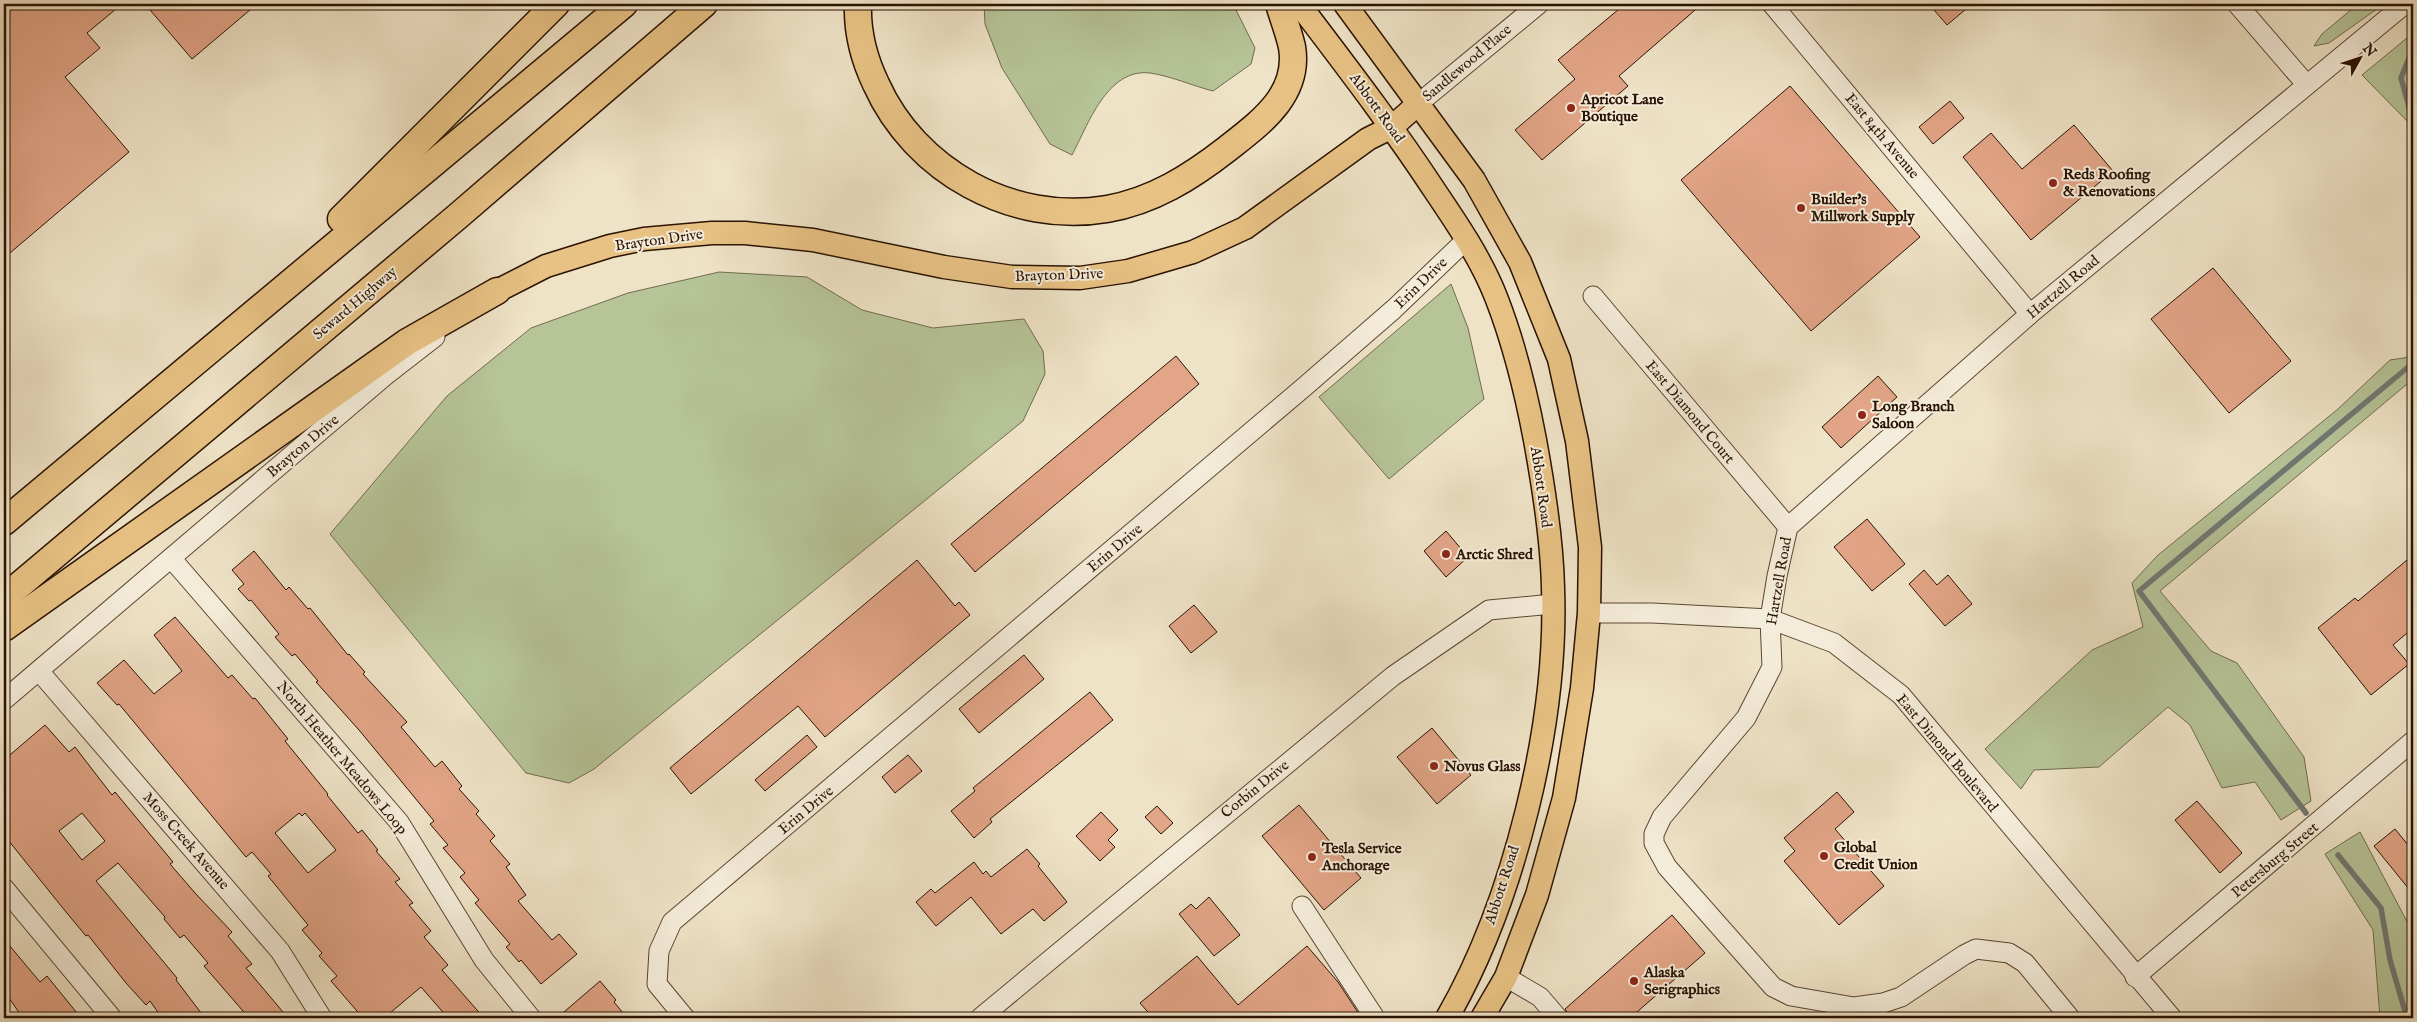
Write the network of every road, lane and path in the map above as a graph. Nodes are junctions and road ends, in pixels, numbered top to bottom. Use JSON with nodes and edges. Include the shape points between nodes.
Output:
{"nodes":[{"id":1,"x":556,"y":4,"type":"edge"},
{"id":2,"x":624,"y":4,"type":"edge"},
{"id":3,"x":704,"y":4,"type":"edge"},
{"id":4,"x":858,"y":4,"type":"edge"},
{"id":5,"x":1279,"y":4,"type":"edge"},
{"id":6,"x":1299,"y":4,"type":"edge"},
{"id":7,"x":1345,"y":4,"type":"edge"},
{"id":8,"x":1538,"y":4,"type":"edge"},
{"id":9,"x":1772,"y":4,"type":"edge"},
{"id":10,"x":2237,"y":4,"type":"edge"},
{"id":11,"x":2405,"y":4,"type":"edge"},
{"id":12,"x":2306,"y":84,"type":"junction"},
{"id":13,"x":1418,"y":104,"type":"junction"},
{"id":14,"x":1392,"y":127,"type":"junction"},
{"id":15,"x":1467,"y":239,"type":"junction"},
{"id":16,"x":497,"y":291,"type":"junction"},
{"id":17,"x":1593,"y":296,"type":"dead end"},
{"id":18,"x":2030,"y":314,"type":"junction"},
{"id":19,"x":231,"y":330,"type":"junction"},
{"id":20,"x":4,"y":522,"type":"edge"},
{"id":21,"x":1788,"y":527,"type":"junction"},
{"id":22,"x":172,"y":558,"type":"junction"},
{"id":23,"x":4,"y":598,"type":"edge"},
{"id":24,"x":1553,"y":604,"type":"junction"},
{"id":25,"x":1589,"y":613,"type":"junction"},
{"id":26,"x":1770,"y":619,"type":"junction"},
{"id":27,"x":4,"y":628,"type":"edge"},
{"id":28,"x":39,"y":671,"type":"junction"},
{"id":29,"x":4,"y":700,"type":"edge"},
{"id":30,"x":2413,"y":741,"type":"edge"},
{"id":31,"x":4,"y":888,"type":"edge"},
{"id":32,"x":1302,"y":906,"type":"dead end"},
{"id":33,"x":1506,"y":977,"type":"junction"},
{"id":34,"x":2136,"y":977,"type":"junction"},
{"id":35,"x":1470,"y":978,"type":"junction"},
{"id":36,"x":1863,"y":1011,"type":"edge"},
{"id":37,"x":112,"y":1018,"type":"edge"},
{"id":38,"x":322,"y":1018,"type":"edge"},
{"id":39,"x":531,"y":1018,"type":"edge"},
{"id":40,"x":685,"y":1018,"type":"edge"},
{"id":41,"x":980,"y":1018,"type":"edge"},
{"id":42,"x":1375,"y":1018,"type":"edge"},
{"id":43,"x":1447,"y":1018,"type":"edge"},
{"id":44,"x":1462,"y":1018,"type":"edge"},
{"id":45,"x":1482,"y":1018,"type":"edge"},
{"id":46,"x":1558,"y":1018,"type":"edge"},
{"id":47,"x":2070,"y":1018,"type":"edge"},
{"id":48,"x":2172,"y":1018,"type":"edge"}],
"edges":[{"from":1,"to":19,"type":"highway"},
{"from":2,"to":19,"type":"highway"},
{"from":3,"to":23,"type":"highway","name":"Seward Highway"},
{"from":4,"to":5,"type":"highway","via":[[862,45],[870,72],[894,117],[924,153],[963,182],[989,194],[1035,208],[1086,211],[1130,204],[1166,190],[1205,166],[1267,116],[1284,96],[1293,68],[1292,47]]},
{"from":6,"to":14,"type":"main road","name":"Abbott Road"},
{"from":7,"to":13,"type":"main road"},
{"from":8,"to":13,"type":"street","name":"Sandlewood Place"},
{"from":9,"to":18,"type":"street","name":"East 84th Avenue"},
{"from":10,"to":12,"type":"street"},
{"from":11,"to":12,"type":"street","name":"Hartzell Road"},
{"from":12,"to":18,"type":"street","name":"Hartzell Road"},
{"from":13,"to":14,"type":"main road","name":"Brayton Drive"},
{"from":13,"to":25,"type":"main road","via":[[1474,180],[1520,262],[1559,358],[1578,451],[1590,547]]},
{"from":14,"to":15,"type":"main road","name":"Abbott Road"},
{"from":14,"to":16,"type":"main road","name":"Brayton Drive","via":[[1368,139],[1245,228],[1193,252],[1128,271],[1080,278],[1012,277],[944,267],[813,240],[712,233],[610,246],[546,266]]},
{"from":15,"to":24,"type":"main road","name":"Abbott Road","via":[[1496,296],[1525,387],[1543,486]]},
{"from":15,"to":40,"type":"street","name":"Erin Drive","via":[[1394,309],[1303,388],[672,922],[659,951],[657,984]]},
{"from":16,"to":22,"type":"street","name":"Brayton Drive","via":[[386,375]]},
{"from":16,"to":27,"type":"highway","via":[[407,342]]},
{"from":17,"to":21,"type":"street","name":"East Diamond Court"},
{"from":18,"to":21,"type":"street","name":"Hartzell Road"},
{"from":19,"to":20,"type":"highway"},
{"from":21,"to":26,"type":"street","name":"Hartzell Road"},
{"from":22,"to":28,"type":"street","name":"Brayton Drive"},
{"from":22,"to":39,"type":"street","name":"North Heather Meadows Loop","via":[[399,822],[484,960]]},
{"from":24,"to":25,"type":"main road"},
{"from":24,"to":35,"type":"main road","name":"Abbott Road","via":[[1549,689],[1532,790],[1505,882]]},
{"from":24,"to":41,"type":"street","name":"Corbin Drive","via":[[1489,610],[1393,676]]},
{"from":25,"to":26,"type":"street","name":"East Dimond Boulevard"},
{"from":25,"to":33,"type":"main road","via":[[1582,688],[1564,798],[1537,896]]},
{"from":26,"to":34,"type":"street","name":"East Dimond Boulevard","via":[[1834,643],[1900,695]]},
{"from":26,"to":36,"type":"street","name":"Hartzell Road","via":[[1772,667],[1746,718],[1662,817],[1654,834],[1654,843],[1667,866],[1772,987],[1791,996]]},
{"from":28,"to":29,"type":"street","name":"Brayton Drive"},
{"from":28,"to":38,"type":"street","name":"Moss Creek Avenue","via":[[280,951]]},
{"from":30,"to":34,"type":"street","name":"Petersburg Street"},
{"from":31,"to":37,"type":"street"},
{"from":32,"to":42,"type":"street"},
{"from":33,"to":45,"type":"main road"},
{"from":33,"to":46,"type":"street","via":[[1540,997]]},
{"from":34,"to":48,"type":"street","name":"East Dimond Boulevard"},
{"from":35,"to":43,"type":"main road","name":"Abbott Road"},
{"from":35,"to":44,"type":"main road","via":[[1468,1006]]},
{"from":36,"to":47,"type":"street","name":"Hartzell Road","via":[[1902,997],[1976,949],[2009,953],[2024,963]]}]}
